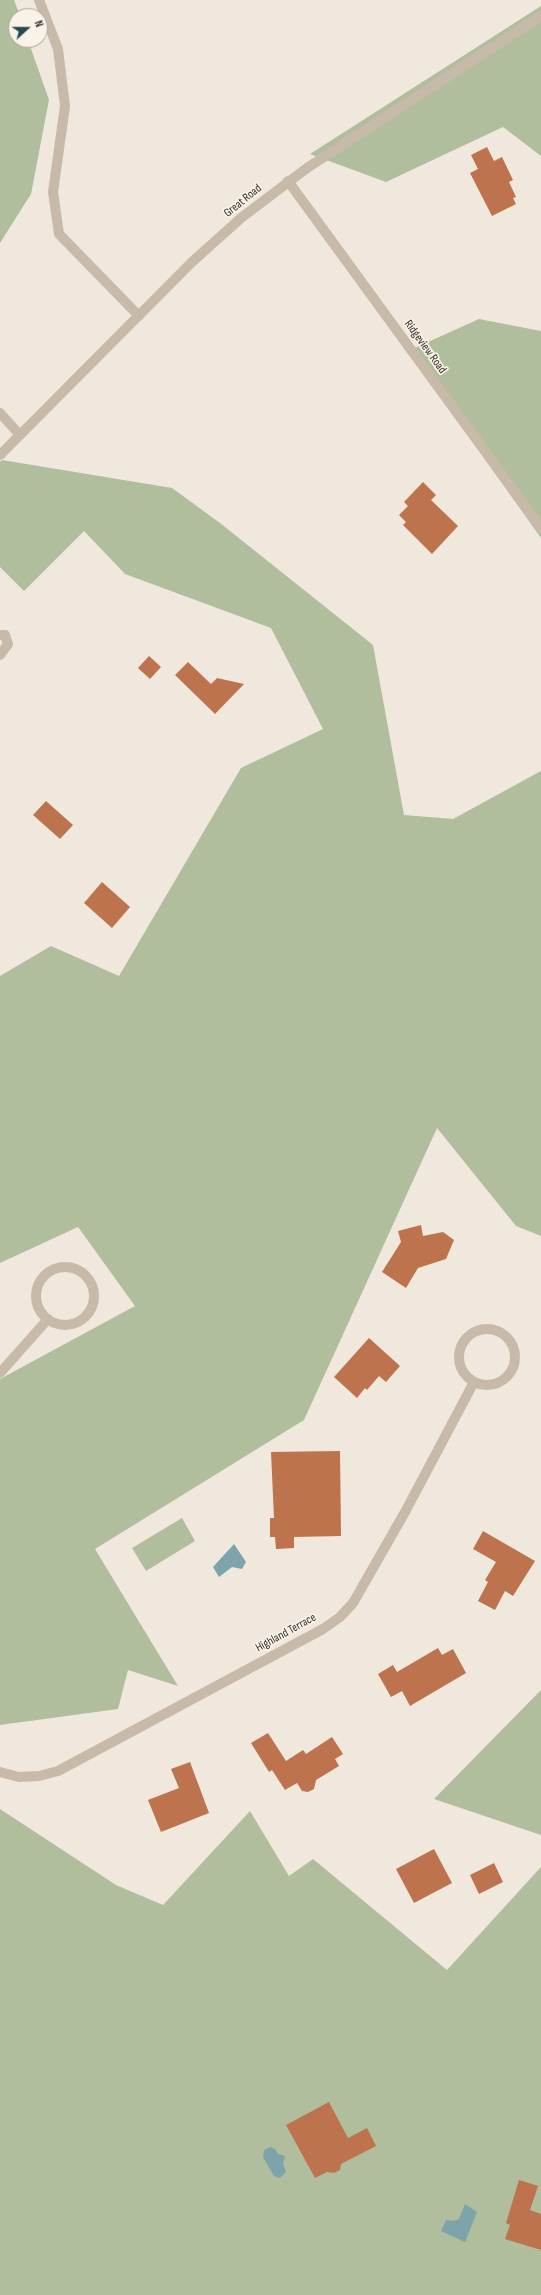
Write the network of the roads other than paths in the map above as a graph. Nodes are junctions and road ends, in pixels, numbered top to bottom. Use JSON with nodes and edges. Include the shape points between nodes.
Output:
{"nodes":[{"id":1,"x":39,"y":0,"type":"edge"},
{"id":2,"x":541,"y":16,"type":"edge"},
{"id":3,"x":288,"y":181,"type":"junction"},
{"id":4,"x":140,"y":316,"type":"junction"},
{"id":5,"x":0,"y":413,"type":"edge"},
{"id":6,"x":20,"y":435,"type":"junction"},
{"id":7,"x":0,"y":455,"type":"edge"},
{"id":8,"x":541,"y":528,"type":"edge"},
{"id":9,"x":0,"y":635,"type":"edge"},
{"id":10,"x":0,"y":655,"type":"edge"},
{"id":11,"x":48,"y":1319,"type":"junction"},
{"id":12,"x":0,"y":1373,"type":"edge"},
{"id":13,"x":474,"y":1382,"type":"junction"},
{"id":14,"x":0,"y":1772,"type":"edge"}],
"edges":[{"from":1,"to":4,"type":"street","via":[[58,49],[65,106],[53,192],[60,234]]},
{"from":2,"to":3,"type":"street","name":"Great Road"},
{"from":3,"to":4,"type":"street","name":"Great Road","via":[[241,218],[192,262]]},
{"from":3,"to":8,"type":"street","name":"Ridgeview Road"},
{"from":4,"to":6,"type":"street","name":"Great Road"},
{"from":5,"to":6,"type":"street"},
{"from":6,"to":7,"type":"street","name":"Great Road"},
{"from":9,"to":10,"type":"street","via":[[5,635],[8,644]]},
{"from":11,"to":11,"type":"street","via":[[58,1324],[68,1324],[78,1322],[86,1316],[92,1307],[94,1296],[92,1284],[85,1274],[75,1268],[63,1266],[43,1277],[37,1287],[36,1299],[40,1310]]},
{"from":11,"to":12,"type":"street"},
{"from":13,"to":13,"type":"street","via":[[496,1384],[513,1370],[515,1348],[509,1338],[500,1331],[490,1328],[479,1329],[462,1343],[460,1365]]},
{"from":13,"to":14,"type":"street","name":"Highland Terrace","via":[[405,1512],[353,1602],[340,1617],[58,1771],[32,1776]]}]}
